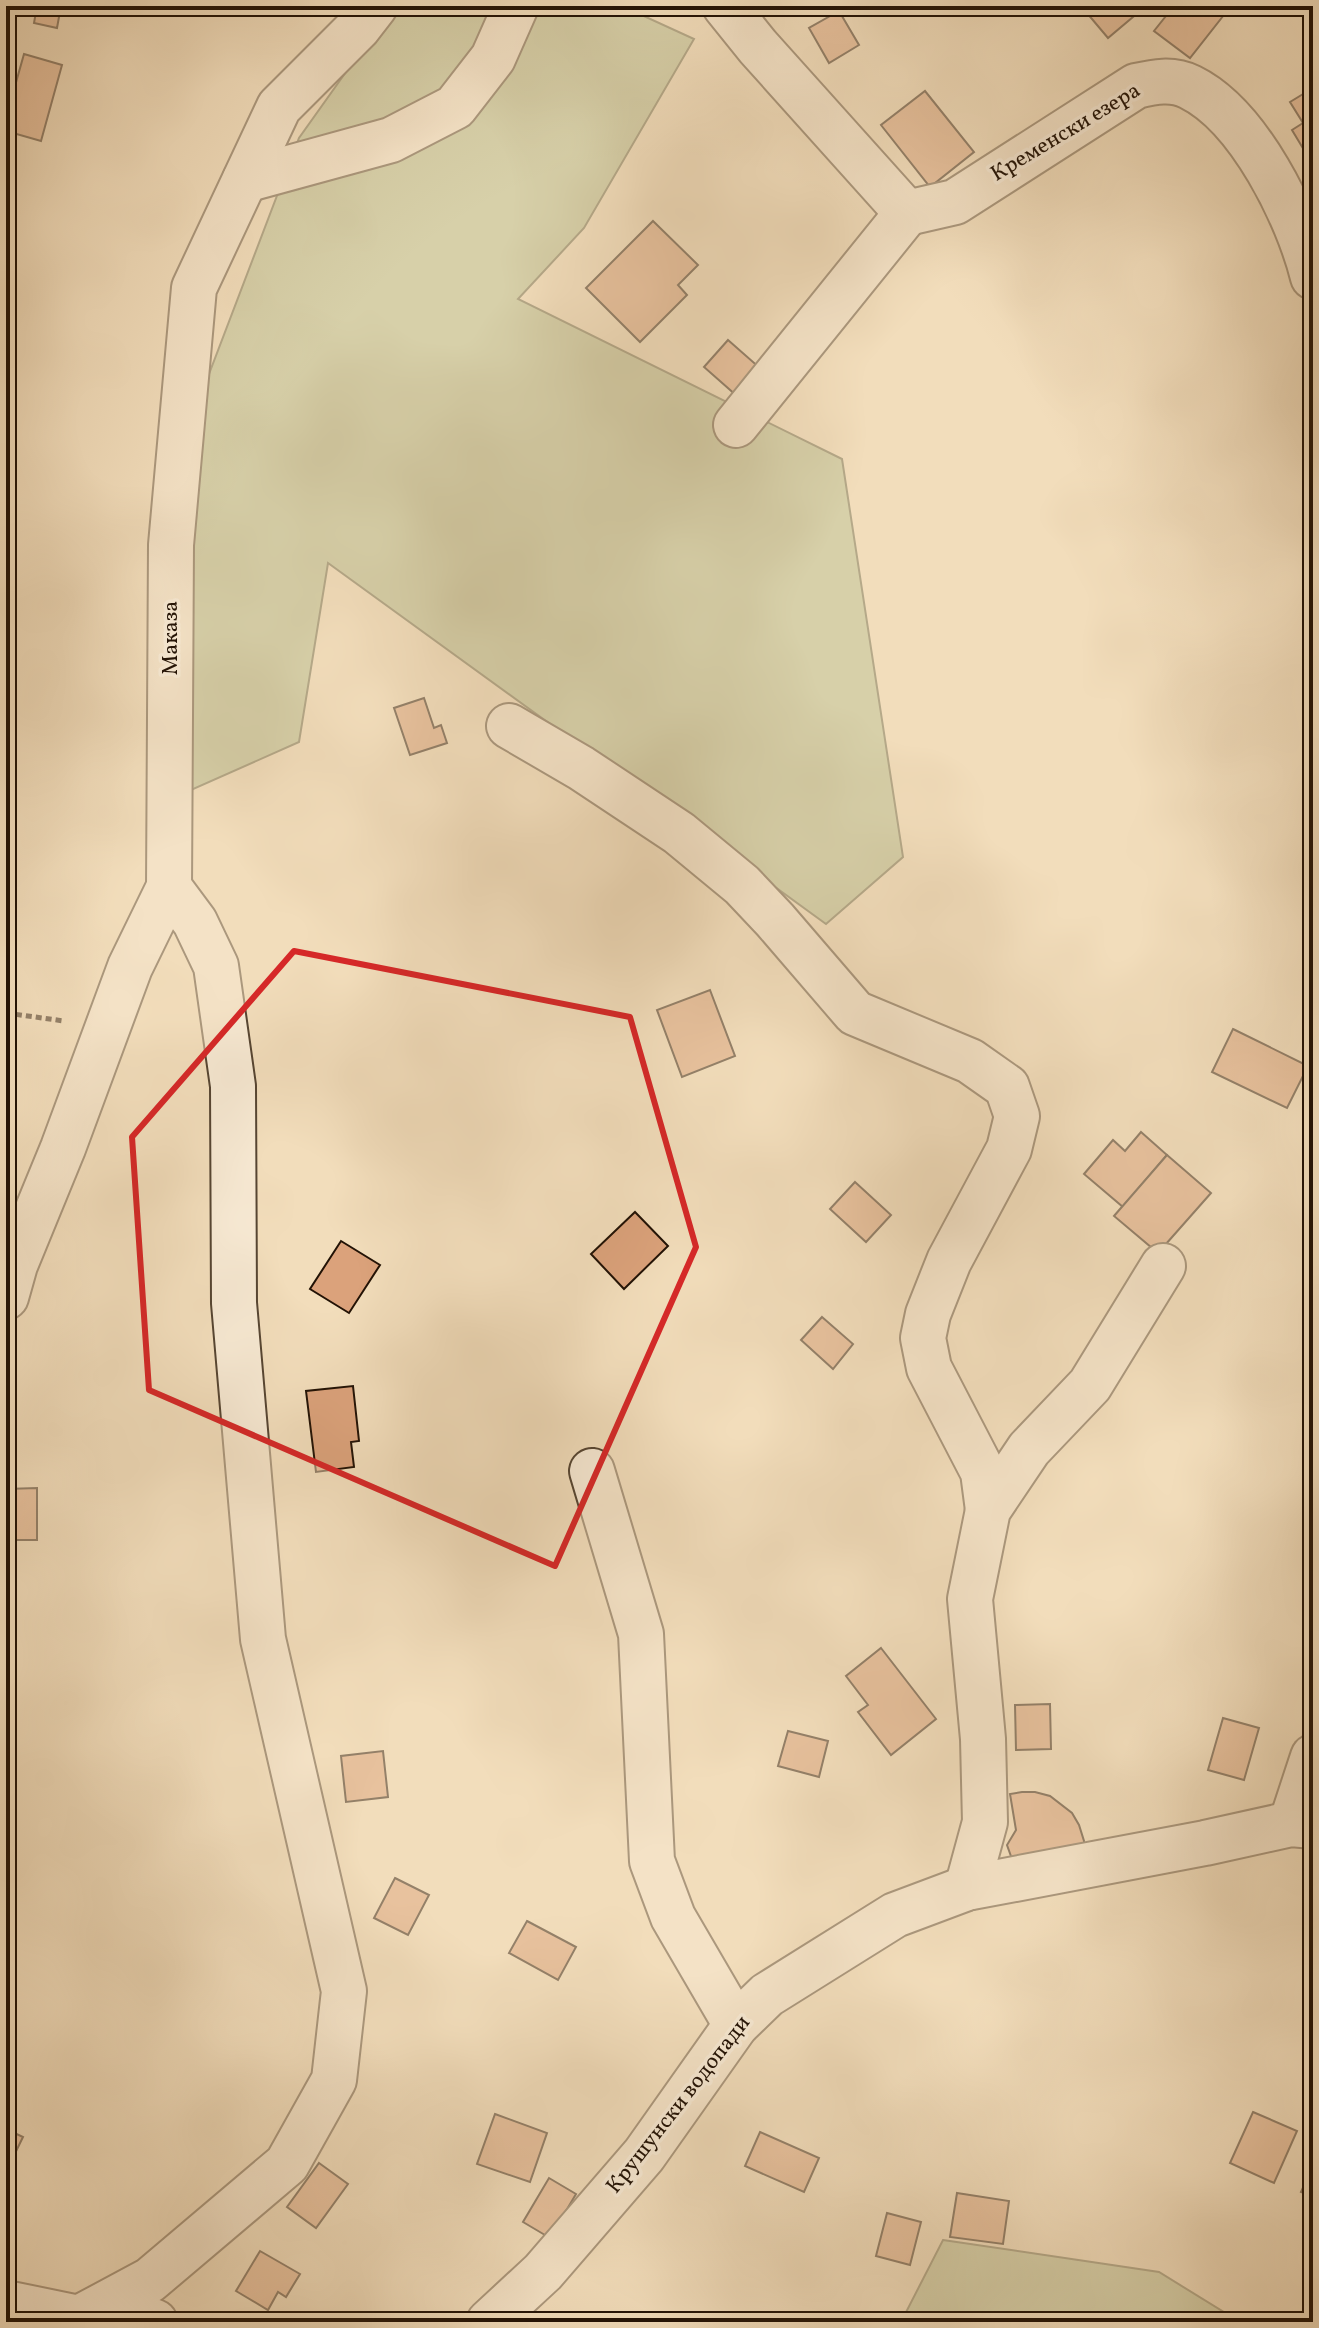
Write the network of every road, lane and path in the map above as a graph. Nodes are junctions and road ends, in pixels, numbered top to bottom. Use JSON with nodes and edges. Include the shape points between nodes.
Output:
{"nodes":[{"id":1,"x":375,"y":6,"type":"edge"},
{"id":2,"x":516,"y":6,"type":"edge"},
{"id":3,"x":725,"y":6,"type":"edge"},
{"id":4,"x":245,"y":180,"type":"junction"},
{"id":5,"x":907,"y":213,"type":"junction"},
{"id":6,"x":1313,"y":277,"type":"edge"},
{"id":7,"x":736,"y":425,"type":"dead end"},
{"id":8,"x":509,"y":726,"type":"dead end"},
{"id":9,"x":169,"y":887,"type":"junction"},
{"id":10,"x":6,"y":1013,"type":"edge"},
{"id":11,"x":107,"y":1028,"type":"junction"},
{"id":12,"x":1163,"y":1266,"type":"dead end"},
{"id":13,"x":6,"y":1297,"type":"edge"},
{"id":14,"x":592,"y":1471,"type":"dead end"},
{"id":15,"x":988,"y":1510,"type":"junction"},
{"id":16,"x":1313,"y":1757,"type":"edge"},
{"id":17,"x":1302,"y":1825,"type":"edge"},
{"id":18,"x":967,"y":1888,"type":"junction"},
{"id":19,"x":736,"y":2025,"type":"junction"},
{"id":20,"x":6,"y":2303,"type":"edge"},
{"id":21,"x":79,"y":2318,"type":"junction"},
{"id":22,"x":155,"y":2322,"type":"edge"},
{"id":23,"x":489,"y":2322,"type":"edge"}],
"edges":[{"from":1,"to":4,"type":"street","name":"Маказа","via":[[279,107]]},
{"from":2,"to":4,"type":"street","via":[[493,58],[455,107],[391,140]]},
{"from":3,"to":5,"type":"street"},
{"from":4,"to":9,"type":"street","name":"Маказа","via":[[194,288],[171,545]]},
{"from":5,"to":6,"type":"street","name":"Кременски езера","via":[[955,202],[1136,86],[1162,80],[1189,86],[1220,107],[1248,141],[1271,172]]},
{"from":5,"to":7,"type":"street"},
{"from":8,"to":15,"type":"street","via":[[679,833],[742,885],[855,1013],[970,1061],[1007,1087],[1017,1116],[1009,1149],[949,1261],[923,1338],[929,1368],[983,1472]]},
{"from":9,"to":11,"type":"street","name":"Маказа"},
{"from":9,"to":21,"type":"street","via":[[195,922],[216,966],[233,1086],[234,1303],[263,1639],[344,1991],[334,2080],[287,2164],[150,2280]]},
{"from":10,"to":11,"type":"path"},
{"from":11,"to":13,"type":"street","name":"Маказа"},
{"from":12,"to":15,"type":"street","via":[[1090,1385],[1029,1449]]},
{"from":14,"to":19,"type":"street","via":[[641,1634],[652,1861],[673,1917]]},
{"from":15,"to":18,"type":"street","via":[[970,1599],[985,1822]]},
{"from":16,"to":17,"type":"street"},
{"from":17,"to":18,"type":"street","name":"Крушунски водопади"},
{"from":18,"to":19,"type":"street","name":"Крушунски водопади","via":[[895,1915],[767,1995]]},
{"from":19,"to":23,"type":"street","name":"Крушунски водопади","via":[[644,2155],[543,2272]]},
{"from":20,"to":21,"type":"street"},
{"from":21,"to":22,"type":"street"}]}
